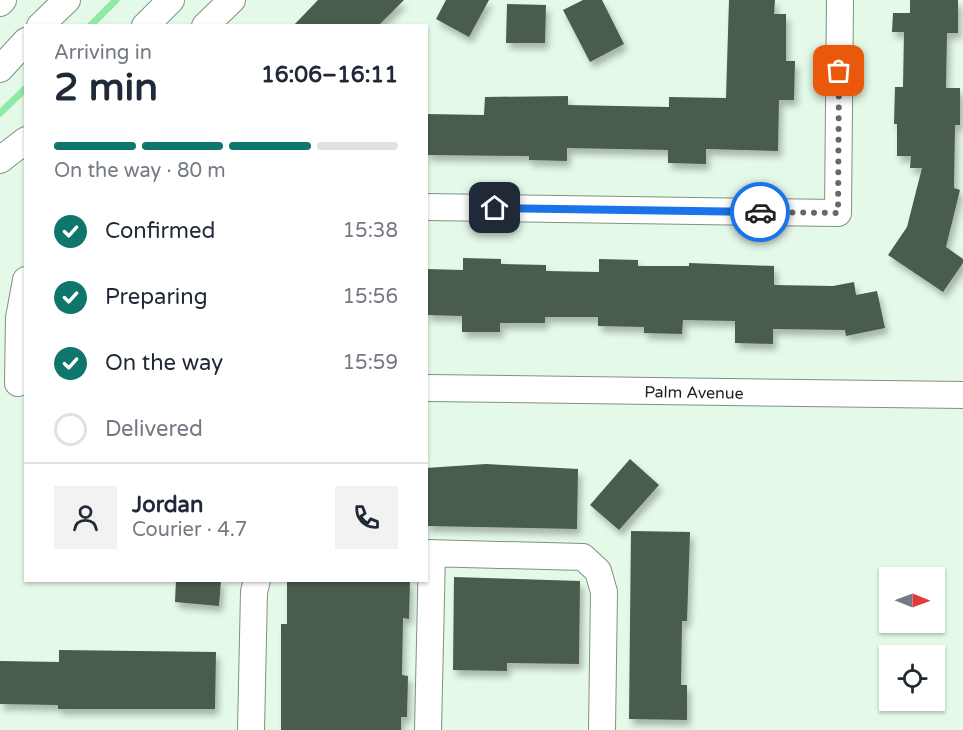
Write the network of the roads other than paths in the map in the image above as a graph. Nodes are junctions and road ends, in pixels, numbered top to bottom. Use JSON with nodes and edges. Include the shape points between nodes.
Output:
{"nodes":[{"id":1,"x":67,"y":0,"type":"edge"},
{"id":2,"x":171,"y":0,"type":"edge"},
{"id":3,"x":232,"y":0,"type":"edge"},
{"id":4,"x":840,"y":0,"type":"edge"},
{"id":5,"x":42,"y":24,"type":"edge"},
{"id":6,"x":147,"y":24,"type":"edge"},
{"id":7,"x":207,"y":24,"type":"edge"},
{"id":8,"x":24,"y":43,"type":"edge"},
{"id":9,"x":0,"y":69,"type":"edge"},
{"id":10,"x":24,"y":142,"type":"edge"},
{"id":11,"x":0,"y":160,"type":"edge"},
{"id":12,"x":428,"y":207,"type":"edge"},
{"id":13,"x":24,"y":291,"type":"edge"},
{"id":14,"x":14,"y":383,"type":"edge"},
{"id":15,"x":428,"y":388,"type":"edge"},
{"id":16,"x":963,"y":395,"type":"edge"},
{"id":17,"x":429,"y":553,"type":"edge"},
{"id":18,"x":256,"y":582,"type":"edge"},
{"id":19,"x":251,"y":730,"type":"edge"},
{"id":20,"x":428,"y":730,"type":"edge"},
{"id":21,"x":602,"y":730,"type":"edge"}],
"edges":[{"from":1,"to":5,"type":"street"},
{"from":2,"to":6,"type":"street"},
{"from":3,"to":7,"type":"street"},
{"from":4,"to":12,"type":"street","via":[[838,213]]},
{"from":8,"to":9,"type":"street"},
{"from":10,"to":11,"type":"street"},
{"from":13,"to":14,"type":"street"},
{"from":15,"to":16,"type":"street","name":"Palm Avenue"},
{"from":17,"to":20,"type":"street"},
{"from":17,"to":21,"type":"street","via":[[583,557],[597,571],[604,592]]},
{"from":18,"to":19,"type":"street"}]}
